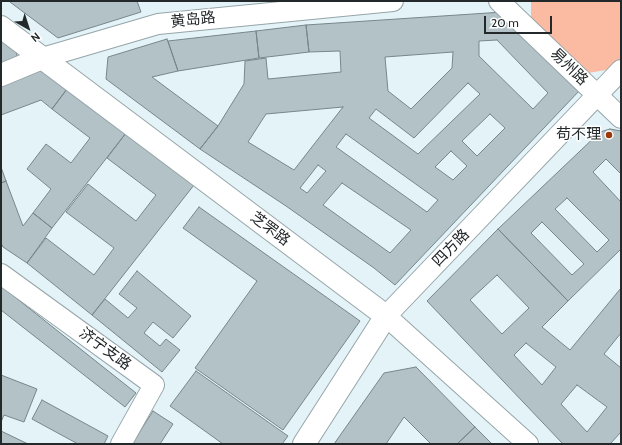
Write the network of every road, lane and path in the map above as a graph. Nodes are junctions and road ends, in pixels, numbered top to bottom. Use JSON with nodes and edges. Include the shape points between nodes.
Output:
{"nodes":[{"id":1,"x":393,"y":1,"type":"edge"},
{"id":2,"x":499,"y":1,"type":"edge"},
{"id":3,"x":1,"y":27,"type":"edge"},
{"id":4,"x":42,"y":58,"type":"junction"},
{"id":5,"x":621,"y":70,"type":"edge"},
{"id":6,"x":1,"y":75,"type":"edge"},
{"id":7,"x":597,"y":94,"type":"junction"},
{"id":8,"x":621,"y":118,"type":"edge"},
{"id":9,"x":1,"y":274,"type":"edge"},
{"id":10,"x":386,"y":316,"type":"junction"},
{"id":11,"x":121,"y":444,"type":"edge"},
{"id":12,"x":304,"y":444,"type":"edge"},
{"id":13,"x":528,"y":444,"type":"edge"}],
"edges":[{"from":1,"to":4,"type":"street","name":"黄岛路","via":[[158,24]]},
{"from":2,"to":7,"type":"street","name":"易州路"},
{"from":3,"to":4,"type":"street","name":"芝罘路"},
{"from":4,"to":6,"type":"street","name":"黄岛路"},
{"from":4,"to":10,"type":"street","name":"芝罘路"},
{"from":5,"to":7,"type":"street","name":"四方路"},
{"from":7,"to":8,"type":"street","name":"易州路"},
{"from":7,"to":10,"type":"street","name":"四方路"},
{"from":9,"to":11,"type":"street","name":"济宁支路","via":[[154,385]]},
{"from":10,"to":12,"type":"street","name":"四方路"},
{"from":10,"to":13,"type":"street","name":"芝罘路"}]}
